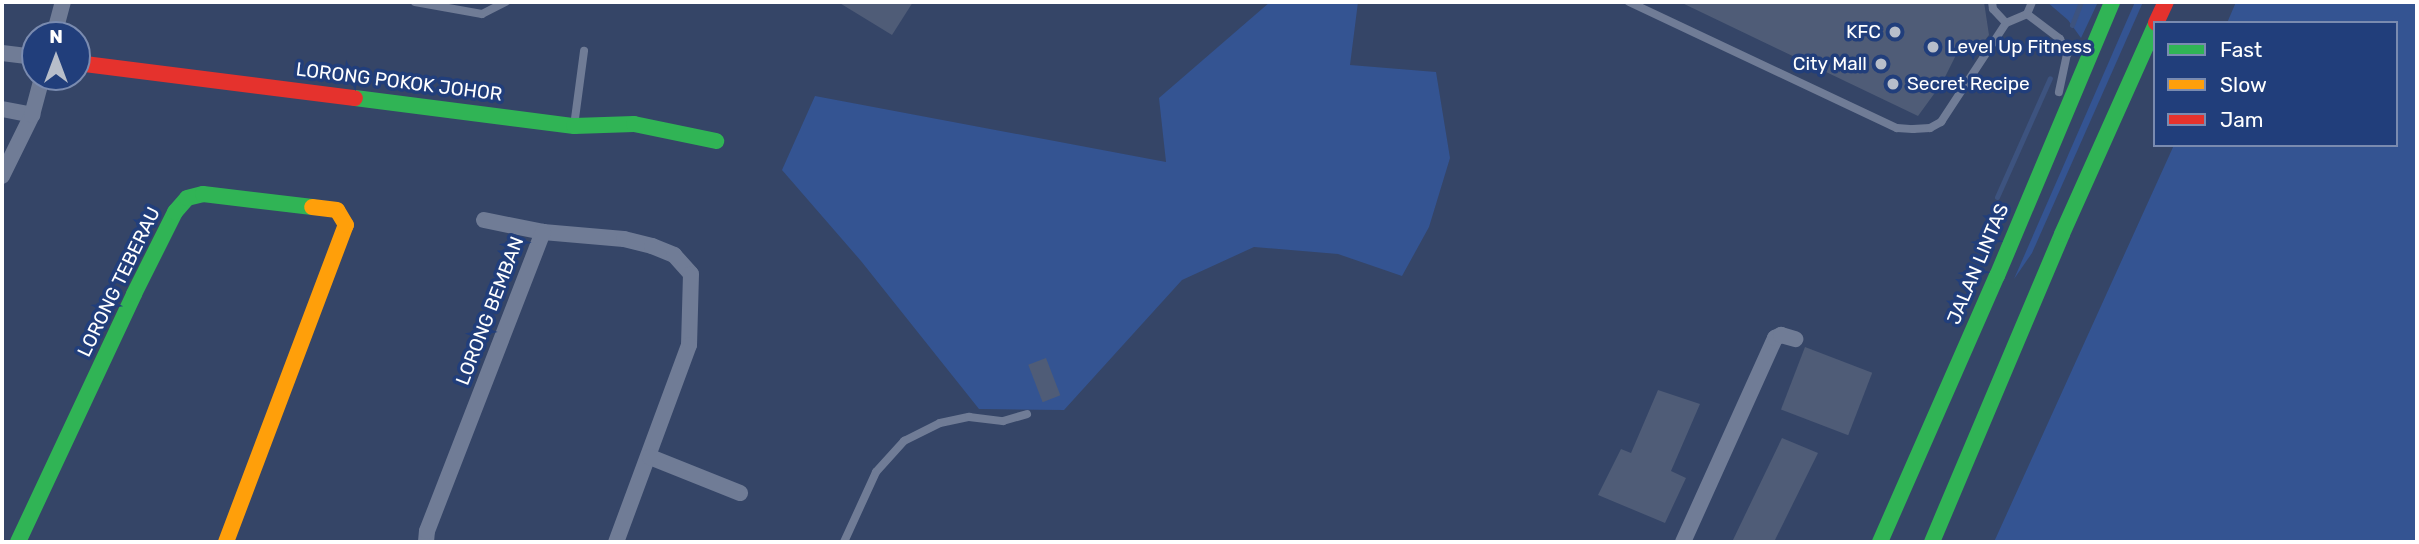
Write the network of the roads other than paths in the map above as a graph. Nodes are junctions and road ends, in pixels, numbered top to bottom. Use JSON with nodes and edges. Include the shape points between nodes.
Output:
{"nodes":[{"id":1,"x":63,"y":2,"type":"edge"},
{"id":2,"x":415,"y":2,"type":"edge"},
{"id":3,"x":506,"y":2,"type":"edge"},
{"id":4,"x":1629,"y":2,"type":"edge"},
{"id":5,"x":1992,"y":2,"type":"edge"},
{"id":6,"x":2032,"y":2,"type":"edge"},
{"id":7,"x":2112,"y":2,"type":"edge"},
{"id":8,"x":2166,"y":2,"type":"edge"},
{"id":9,"x":2027,"y":15,"type":"junction"},
{"id":10,"x":58,"y":21,"type":"edge"},
{"id":11,"x":2158,"y":21,"type":"edge"},
{"id":12,"x":2006,"y":23,"type":"junction"},
{"id":13,"x":2153,"y":32,"type":"edge"},
{"id":14,"x":584,"y":51,"type":"dead end"},
{"id":15,"x":2,"y":53,"type":"edge"},
{"id":16,"x":21,"y":55,"type":"edge"},
{"id":17,"x":91,"y":64,"type":"edge"},
{"id":18,"x":38,"y":91,"type":"edge"},
{"id":19,"x":2,"y":108,"type":"edge"},
{"id":20,"x":32,"y":115,"type":"junction"},
{"id":21,"x":574,"y":126,"type":"junction"},
{"id":22,"x":2054,"y":133,"type":"junction"},
{"id":23,"x":716,"y":141,"type":"dead end"},
{"id":24,"x":2,"y":176,"type":"edge"},
{"id":25,"x":484,"y":220,"type":"dead end"},
{"id":26,"x":543,"y":232,"type":"junction"},
{"id":27,"x":2062,"y":234,"type":"junction"},
{"id":28,"x":2007,"y":287,"type":"junction"},
{"id":29,"x":1795,"y":339,"type":"dead end"},
{"id":30,"x":1027,"y":414,"type":"dead end"},
{"id":31,"x":650,"y":457,"type":"junction"},
{"id":32,"x":740,"y":493,"type":"dead end"},
{"id":33,"x":18,"y":542,"type":"edge"},
{"id":34,"x":226,"y":542,"type":"edge"},
{"id":35,"x":426,"y":542,"type":"edge"},
{"id":36,"x":616,"y":542,"type":"edge"},
{"id":37,"x":844,"y":542,"type":"edge"},
{"id":38,"x":1683,"y":542,"type":"edge"},
{"id":39,"x":1880,"y":542,"type":"edge"},
{"id":40,"x":1932,"y":542,"type":"edge"}],
"edges":[{"from":1,"to":10,"type":"street"},
{"from":2,"to":3,"type":"lane","via":[[482,14]]},
{"from":4,"to":12,"type":"lane","via":[[1897,128],[1913,130],[1941,122]]},
{"from":5,"to":12,"type":"lane"},
{"from":6,"to":9,"type":"lane"},
{"from":7,"to":22,"type":"main road","name":"JALAN LINTAS"},
{"from":8,"to":11,"type":"main road"},
{"from":9,"to":12,"type":"lane"},
{"from":9,"to":22,"type":"lane","via":[[2060,38],[2067,54]]},
{"from":13,"to":27,"type":"main road"},
{"from":14,"to":21,"type":"lane"},
{"from":15,"to":16,"type":"street"},
{"from":17,"to":21,"type":"main road","name":"LORONG POKOK JOHOR"},
{"from":18,"to":20,"type":"street"},
{"from":19,"to":20,"type":"street"},
{"from":20,"to":24,"type":"street"},
{"from":21,"to":23,"type":"main road","name":"LORONG POKOK JOHOR","via":[[634,124]]},
{"from":22,"to":28,"type":"main road","name":"JALAN LINTAS"},
{"from":25,"to":26,"type":"street"},
{"from":26,"to":31,"type":"street","name":"LORONG BEMBAN","via":[[652,246],[674,255],[691,274],[689,345]]},
{"from":26,"to":35,"type":"street","name":"LORONG BEMBAN"},
{"from":27,"to":28,"type":"main road","via":[[2029,289]]},
{"from":27,"to":40,"type":"main road"},
{"from":28,"to":39,"type":"main road","name":"JALAN LINTAS"},
{"from":29,"to":38,"type":"street","via":[[1775,338]]},
{"from":30,"to":37,"type":"lane","via":[[1003,421],[969,417],[940,423],[904,442],[876,472]]},
{"from":31,"to":32,"type":"street"},
{"from":31,"to":36,"type":"street","name":"LORONG BEMBAN"},
{"from":33,"to":34,"type":"main road","name":"LORONG TEBERAU","via":[[146,271],[175,212],[187,198],[203,194],[337,209],[346,225],[338,251]]}]}
